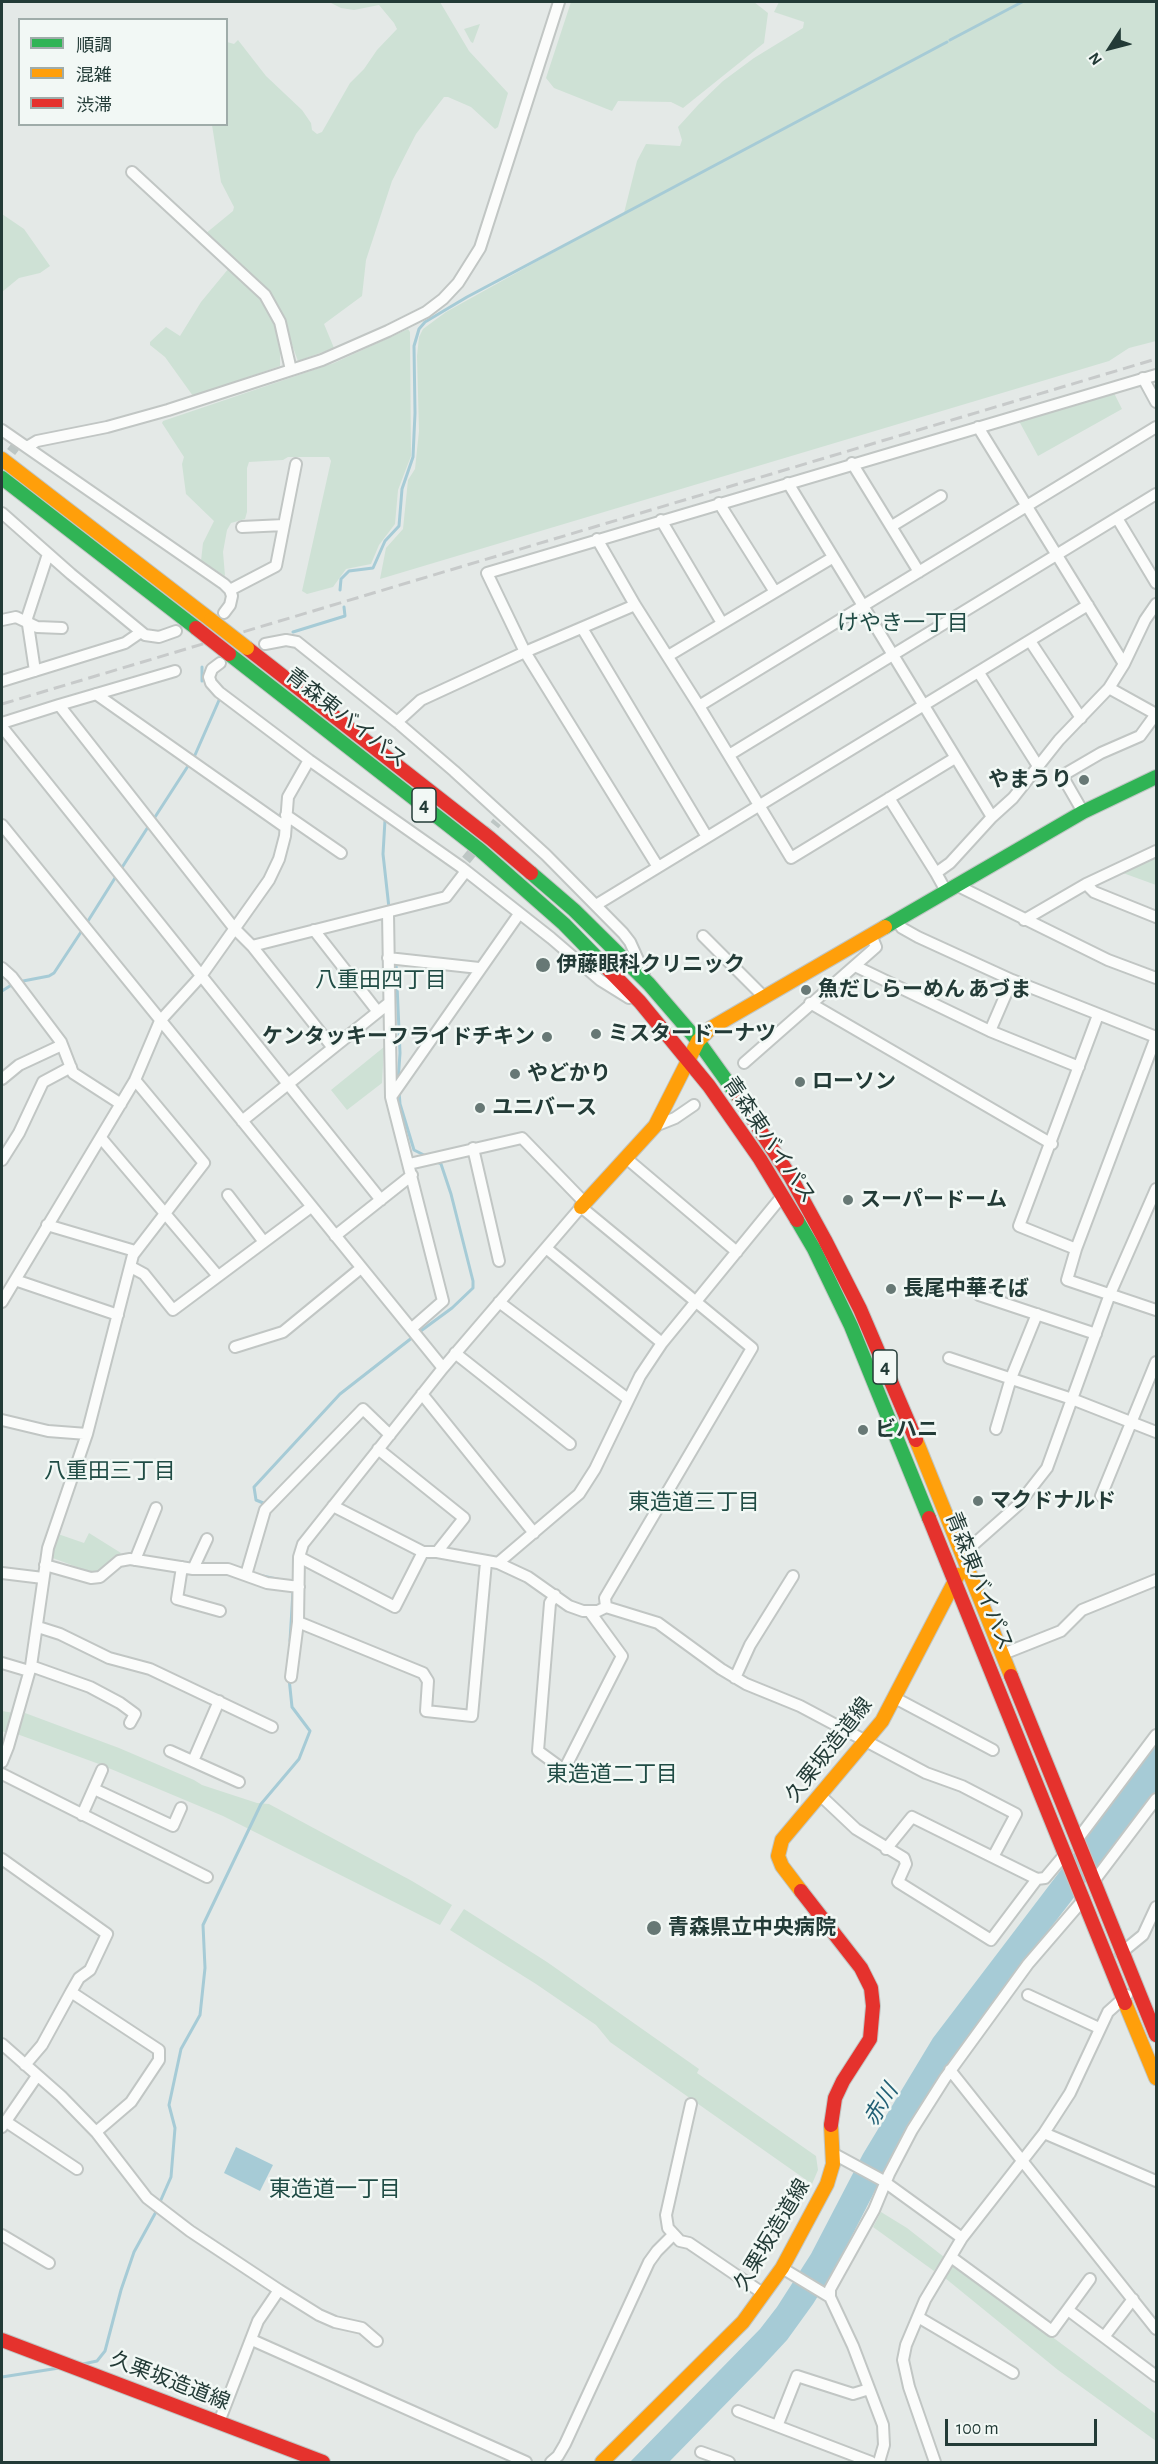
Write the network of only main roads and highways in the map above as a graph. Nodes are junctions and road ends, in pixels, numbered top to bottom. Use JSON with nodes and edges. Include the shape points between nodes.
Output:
{"nodes":[{"id":1,"x":2,"y":459,"type":"edge"},
{"id":2,"x":2,"y":478,"type":"edge"},
{"id":3,"x":1156,"y":777,"type":"edge"},
{"id":4,"x":698,"y":1041,"type":"junction"},
{"id":5,"x":688,"y":1059,"type":"junction"},
{"id":6,"x":583,"y":1205,"type":"road end"},
{"id":7,"x":965,"y":1562,"type":"junction"},
{"id":8,"x":956,"y":1580,"type":"junction"},
{"id":9,"x":1155,"y":2027,"type":"edge"},
{"id":10,"x":1156,"y":2078,"type":"edge"},
{"id":11,"x":2,"y":2340,"type":"edge"},
{"id":12,"x":323,"y":2463,"type":"edge"},
{"id":13,"x":602,"y":2463,"type":"edge"}],
"edges":[{"from":1,"to":4,"type":"main road","name":"青森東バイパス","number":"4","bridge":true,"via":[[491,839],[574,910],[649,984]]},
{"from":2,"to":5,"type":"main road","name":"青森東バイパス","number":"4","bridge":true,"via":[[196,628],[224,658],[480,850],[564,924],[640,1002]]},
{"from":3,"to":4,"type":"main road","via":[[1083,813],[763,996],[711,1028]]},
{"from":4,"to":5,"type":"main road"},
{"from":4,"to":7,"type":"main road","name":"青森東バイパス","number":"4","via":[[751,1114],[825,1240],[893,1384]]},
{"from":5,"to":6,"type":"main road","via":[[655,1126]]},
{"from":5,"to":8,"type":"main road","name":"青森東バイパス","number":"4","via":[[754,1150],[814,1249],[851,1326]]},
{"from":7,"to":8,"type":"main road","name":"久栗坂造道線"},
{"from":7,"to":9,"type":"main road","name":"青森東バイパス","number":"4"},
{"from":8,"to":10,"type":"main road","name":"青森東バイパス","number":"4"},
{"from":8,"to":13,"type":"main road","name":"久栗坂造道線","via":[[882,1721],[779,1848],[782,1866],[861,1968],[871,1988],[870,2039],[835,2098],[831,2126],[834,2154],[827,2184],[782,2268],[743,2322]]},
{"from":11,"to":12,"type":"main road","name":"久栗坂造道線"}]}
